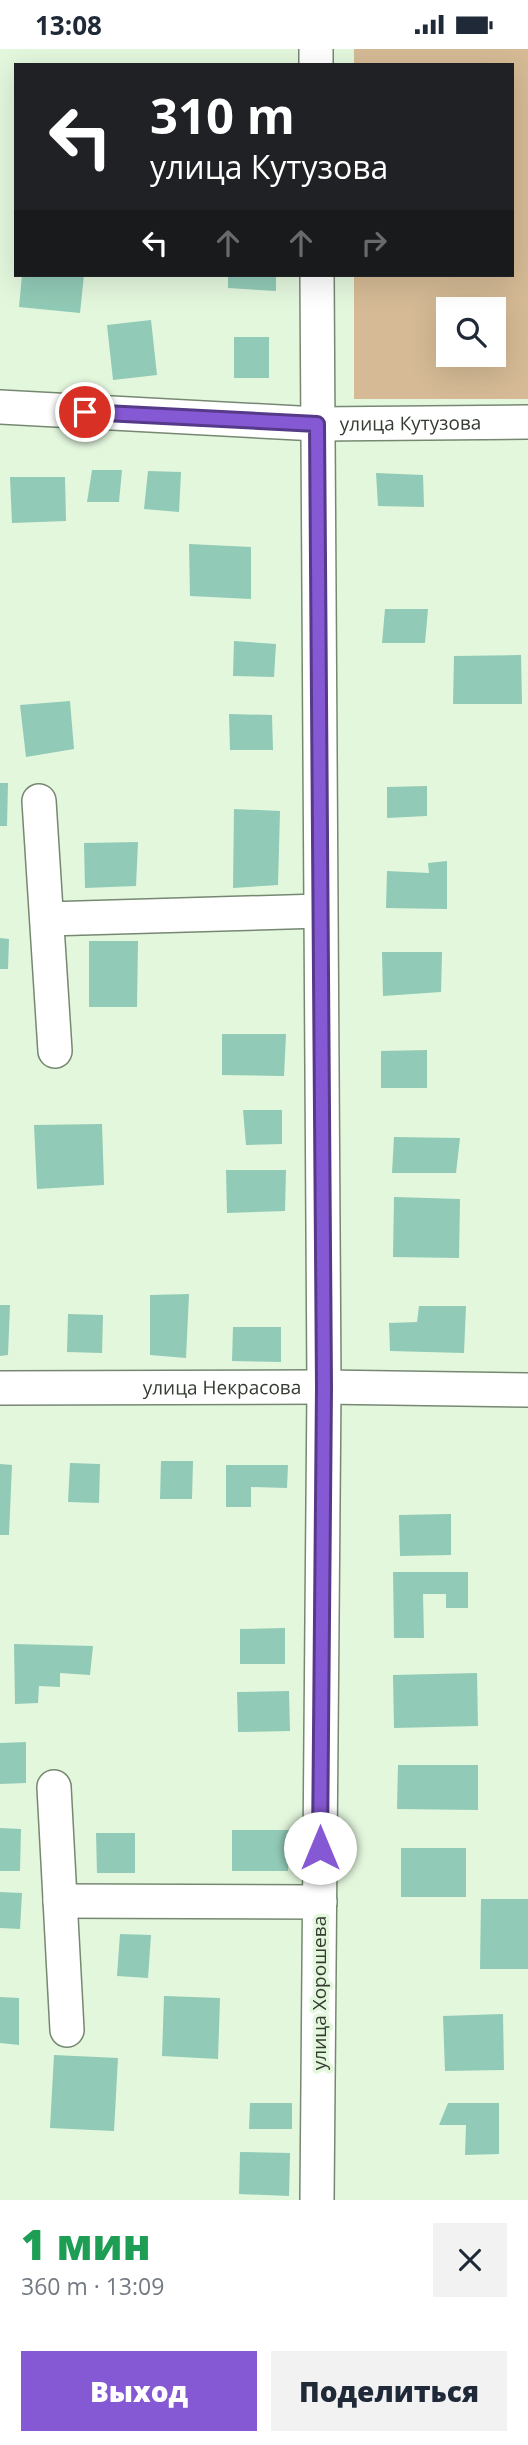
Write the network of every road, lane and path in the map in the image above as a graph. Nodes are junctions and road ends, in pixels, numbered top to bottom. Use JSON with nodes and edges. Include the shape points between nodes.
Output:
{"nodes":[{"id":1,"x":317,"y":277,"type":"edge"},
{"id":2,"x":0,"y":407,"type":"edge"},
{"id":3,"x":528,"y":422,"type":"edge"},
{"id":4,"x":317,"y":424,"type":"junction"},
{"id":5,"x":39,"y":801,"type":"dead end"},
{"id":6,"x":320,"y":911,"type":"junction"},
{"id":7,"x":47,"y":919,"type":"junction"},
{"id":8,"x":55,"y":1051,"type":"dead end"},
{"id":9,"x":324,"y":1387,"type":"junction"},
{"id":10,"x":0,"y":1388,"type":"edge"},
{"id":11,"x":528,"y":1389,"type":"edge"},
{"id":12,"x":54,"y":1787,"type":"dead end"},
{"id":13,"x":60,"y":1901,"type":"junction"},
{"id":14,"x":320,"y":1902,"type":"junction"},
{"id":15,"x":67,"y":2030,"type":"dead end"},
{"id":16,"x":317,"y":2200,"type":"edge"}],
"edges":[{"from":1,"to":4,"type":"street","name":"улица Хорошева"},
{"from":2,"to":4,"type":"street","name":"улица Кутузова"},
{"from":3,"to":4,"type":"street","name":"улица Кутузова"},
{"from":4,"to":6,"type":"street","name":"улица Хорошева"},
{"from":5,"to":7,"type":"street"},
{"from":6,"to":7,"type":"street"},
{"from":6,"to":9,"type":"street","name":"улица Хорошева"},
{"from":7,"to":8,"type":"street"},
{"from":9,"to":10,"type":"street","name":"улица Некрасова"},
{"from":9,"to":11,"type":"street","name":"улица Некрасова"},
{"from":9,"to":14,"type":"street","name":"улица Хорошева"},
{"from":12,"to":13,"type":"street"},
{"from":13,"to":14,"type":"street"},
{"from":13,"to":15,"type":"street"},
{"from":14,"to":16,"type":"street","name":"улица Хорошева"}]}
